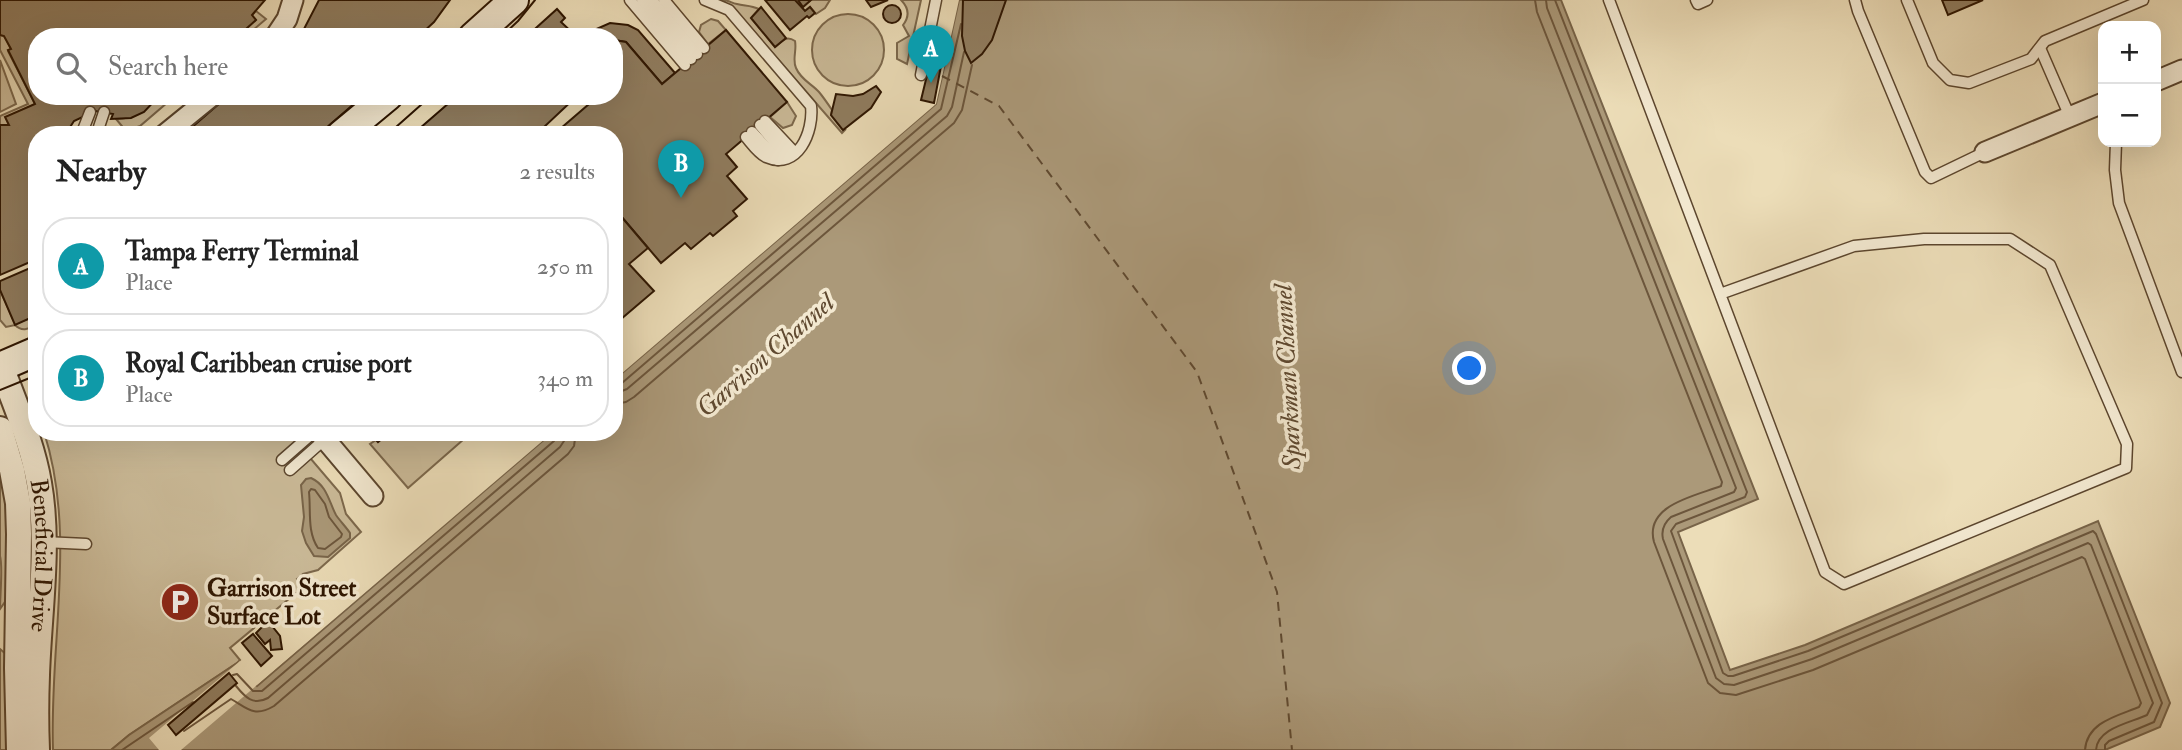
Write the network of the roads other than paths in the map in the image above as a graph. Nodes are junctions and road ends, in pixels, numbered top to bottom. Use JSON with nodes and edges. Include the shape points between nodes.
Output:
{"nodes":[{"id":1,"x":293,"y":0,"type":"edge"},
{"id":2,"x":488,"y":0,"type":"edge"},
{"id":3,"x":514,"y":0,"type":"edge"},
{"id":4,"x":630,"y":0,"type":"edge"},
{"id":5,"x":642,"y":0,"type":"edge"},
{"id":6,"x":652,"y":0,"type":"edge"},
{"id":7,"x":664,"y":0,"type":"edge"},
{"id":8,"x":705,"y":0,"type":"edge"},
{"id":9,"x":936,"y":0,"type":"edge"},
{"id":10,"x":1609,"y":0,"type":"edge"},
{"id":11,"x":1696,"y":0,"type":"edge"},
{"id":12,"x":1707,"y":0,"type":"edge"},
{"id":13,"x":1855,"y":0,"type":"edge"},
{"id":14,"x":1906,"y":0,"type":"edge"},
{"id":15,"x":2143,"y":0,"type":"edge"},
{"id":16,"x":281,"y":28,"type":"edge"},
{"id":17,"x":465,"y":28,"type":"edge"},
{"id":18,"x":483,"y":28,"type":"edge"},
{"id":19,"x":2040,"y":48,"type":"junction"},
{"id":20,"x":694,"y":56,"type":"junction"},
{"id":21,"x":2182,"y":70,"type":"edge"},
{"id":22,"x":921,"y":75,"type":"dead end"},
{"id":23,"x":2161,"y":79,"type":"edge"},
{"id":24,"x":201,"y":105,"type":"edge"},
{"id":25,"x":377,"y":105,"type":"edge"},
{"id":26,"x":2098,"y":105,"type":"edge"},
{"id":27,"x":104,"y":112,"type":"dead end"},
{"id":28,"x":90,"y":113,"type":"dead end"},
{"id":29,"x":2070,"y":117,"type":"junction"},
{"id":30,"x":85,"y":126,"type":"edge"},
{"id":31,"x":100,"y":126,"type":"edge"},
{"id":32,"x":175,"y":126,"type":"edge"},
{"id":33,"x":352,"y":126,"type":"edge"},
{"id":34,"x":2116,"y":147,"type":"edge"},
{"id":35,"x":1985,"y":152,"type":"joint"},
{"id":36,"x":787,"y":157,"type":"junction"},
{"id":37,"x":1720,"y":294,"type":"junction"},
{"id":38,"x":28,"y":355,"type":"edge"},
{"id":39,"x":0,"y":366,"type":"edge"},
{"id":40,"x":2182,"y":372,"type":"edge"},
{"id":41,"x":0,"y":429,"type":"edge"},
{"id":42,"x":28,"y":439,"type":"edge"},
{"id":43,"x":29,"y":441,"type":"edge"},
{"id":44,"x":310,"y":441,"type":"edge"},
{"id":45,"x":314,"y":441,"type":"edge"},
{"id":46,"x":324,"y":441,"type":"edge"},
{"id":47,"x":282,"y":460,"type":"dead end"},
{"id":48,"x":290,"y":470,"type":"dead end"},
{"id":49,"x":373,"y":496,"type":"dead end"},
{"id":50,"x":43,"y":542,"type":"junction"},
{"id":51,"x":86,"y":544,"type":"dead end"},
{"id":52,"x":19,"y":750,"type":"edge"},
{"id":53,"x":37,"y":750,"type":"edge"}],
"edges":[{"from":1,"to":16,"type":"street"},
{"from":2,"to":17,"type":"main road"},
{"from":3,"to":18,"type":"main road"},
{"from":4,"to":20,"type":"lane"},
{"from":5,"to":20,"type":"lane"},
{"from":6,"to":20,"type":"lane"},
{"from":7,"to":20,"type":"lane"},
{"from":8,"to":36,"type":"lane","via":[[729,9],[808,101],[812,116],[807,139]]},
{"from":9,"to":22,"type":"lane"},
{"from":10,"to":37,"type":"lane"},
{"from":11,"to":12,"type":"lane","via":[[1698,4]]},
{"from":13,"to":35,"type":"lane","via":[[1925,172],[1931,177]]},
{"from":14,"to":19,"type":"lane","via":[[1933,63],[1950,80],[1969,83],[2031,58]]},
{"from":15,"to":19,"type":"lane","via":[[2045,41]]},
{"from":19,"to":29,"type":"lane"},
{"from":21,"to":23,"type":"street"},
{"from":24,"to":32,"type":"street"},
{"from":25,"to":33,"type":"main road"},
{"from":26,"to":29,"type":"street"},
{"from":27,"to":31,"type":"lane"},
{"from":28,"to":30,"type":"lane"},
{"from":29,"to":35,"type":"street"},
{"from":34,"to":40,"type":"lane","via":[[2119,203]]},
{"from":36,"to":36,"type":"lane","via":[[762,156],[756,129]]},
{"from":37,"to":37,"type":"lane","via":[[1825,572],[1844,584],[2126,468],[2127,444],[2050,265],[2010,239],[1924,239],[1854,246]]},
{"from":38,"to":39,"type":"main road"},
{"from":39,"to":42,"type":"street","name":"Beneficial Drive"},
{"from":41,"to":52,"type":"street","name":"Beneficial Drive","via":[[18,503],[14,623]]},
{"from":43,"to":50,"type":"street","name":"Beneficial Drive","via":[[39,484]]},
{"from":44,"to":47,"type":"lane"},
{"from":45,"to":48,"type":"lane"},
{"from":46,"to":49,"type":"street"},
{"from":50,"to":51,"type":"lane"},
{"from":50,"to":53,"type":"street","name":"Beneficial Drive"}]}
